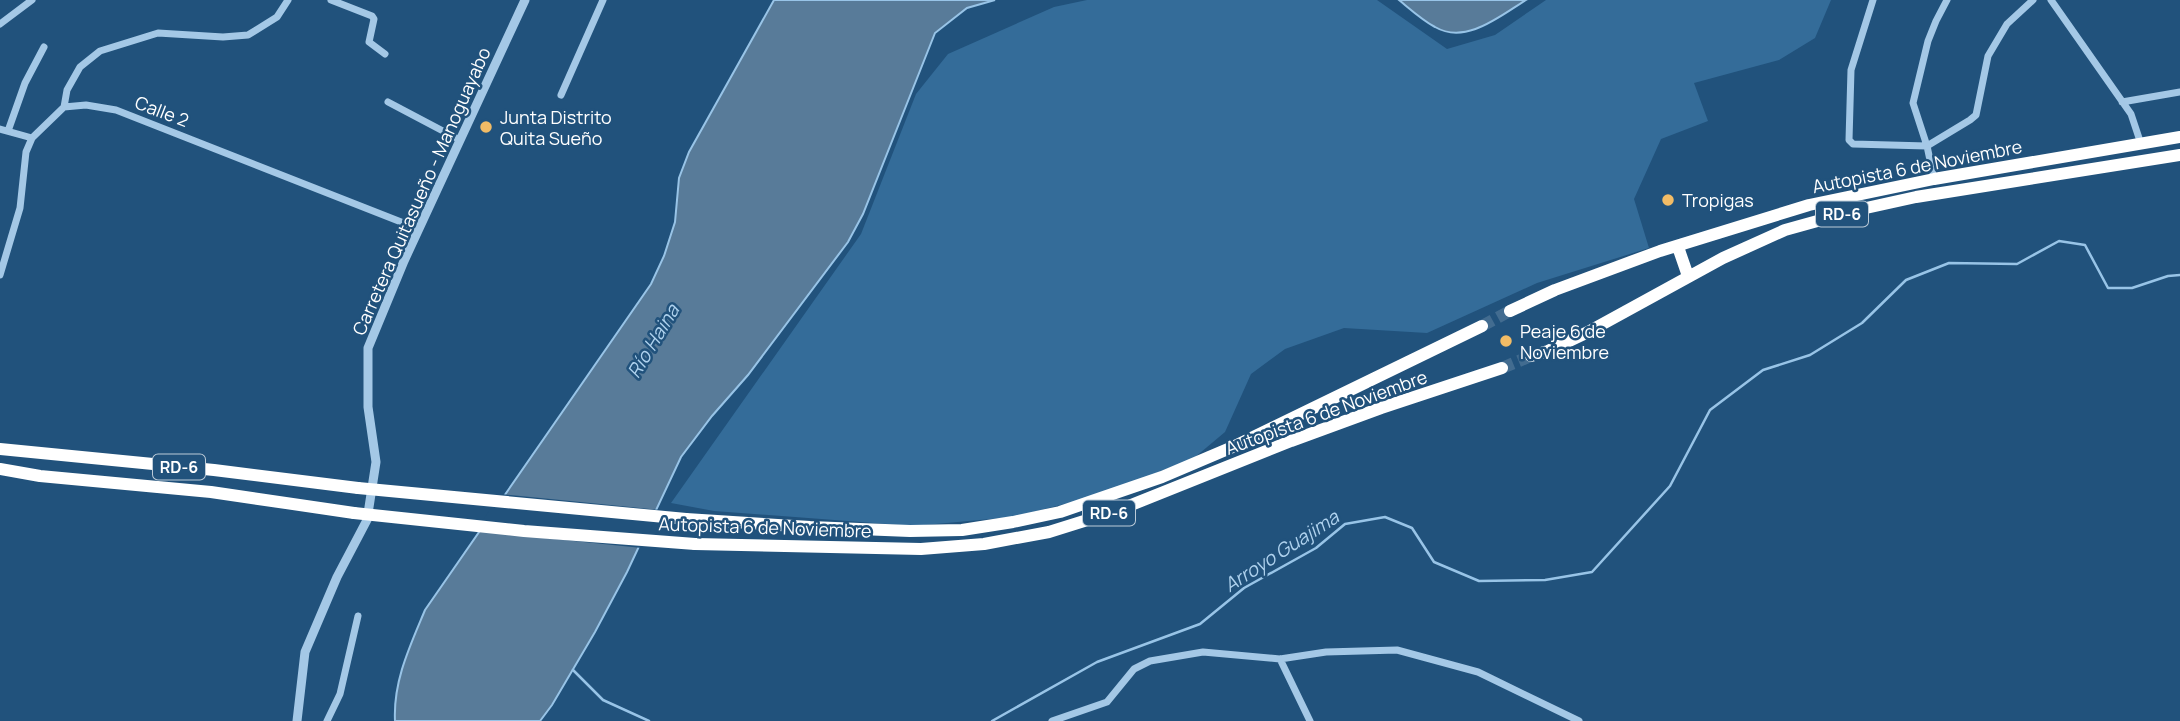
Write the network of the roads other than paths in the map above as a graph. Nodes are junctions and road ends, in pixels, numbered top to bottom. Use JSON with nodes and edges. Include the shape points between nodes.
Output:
{"nodes":[{"id":1,"x":32,"y":0,"type":"edge"},
{"id":2,"x":288,"y":0,"type":"edge"},
{"id":3,"x":331,"y":0,"type":"edge"},
{"id":4,"x":525,"y":0,"type":"edge"},
{"id":5,"x":603,"y":0,"type":"edge"},
{"id":6,"x":1873,"y":0,"type":"edge"},
{"id":7,"x":1947,"y":0,"type":"edge"},
{"id":8,"x":2033,"y":0,"type":"edge"},
{"id":9,"x":2051,"y":0,"type":"edge"},
{"id":10,"x":0,"y":24,"type":"edge"},
{"id":11,"x":44,"y":47,"type":"dead end"},
{"id":12,"x":385,"y":54,"type":"dead end"},
{"id":13,"x":2180,"y":92,"type":"edge"},
{"id":14,"x":561,"y":95,"type":"dead end"},
{"id":15,"x":388,"y":102,"type":"dead end"},
{"id":16,"x":2122,"y":102,"type":"junction"},
{"id":17,"x":64,"y":107,"type":"junction"},
{"id":18,"x":4,"y":130,"type":"edge"},
{"id":19,"x":2180,"y":137,"type":"edge"},
{"id":20,"x":32,"y":138,"type":"junction"},
{"id":21,"x":460,"y":140,"type":"junction"},
{"id":22,"x":2141,"y":144,"type":"junction"},
{"id":23,"x":1927,"y":146,"type":"junction"},
{"id":24,"x":2180,"y":155,"type":"edge"},
{"id":25,"x":1934,"y":179,"type":"junction"},
{"id":26,"x":419,"y":229,"type":"junction"},
{"id":27,"x":1678,"y":247,"type":"junction"},
{"id":28,"x":0,"y":275,"type":"edge"},
{"id":29,"x":1688,"y":276,"type":"junction"},
{"id":30,"x":1510,"y":312,"type":"tunnel mouth"},
{"id":31,"x":1482,"y":326,"type":"tunnel mouth"},
{"id":32,"x":1531,"y":356,"type":"tunnel mouth"},
{"id":33,"x":1502,"y":368,"type":"tunnel mouth"},
{"id":34,"x":0,"y":449,"type":"edge"},
{"id":35,"x":0,"y":469,"type":"edge"},
{"id":36,"x":359,"y":617,"type":"dead end"},
{"id":37,"x":1280,"y":660,"type":"junction"},
{"id":38,"x":297,"y":721,"type":"edge"},
{"id":39,"x":327,"y":721,"type":"edge"},
{"id":40,"x":1052,"y":721,"type":"edge"},
{"id":41,"x":1310,"y":721,"type":"edge"},
{"id":42,"x":1579,"y":721,"type":"edge"}],
"edges":[{"from":1,"to":10,"type":"street"},
{"from":2,"to":17,"type":"street","via":[[277,16],[248,34],[158,33],[100,51],[80,67],[67,90]]},
{"from":3,"to":12,"type":"street","via":[[372,16],[369,42]]},
{"from":4,"to":21,"type":"street","name":"Carretera Quitasueño - Manoguayabo"},
{"from":5,"to":14,"type":"street"},
{"from":6,"to":23,"type":"street","via":[[1851,70],[1849,140],[1853,144]]},
{"from":7,"to":23,"type":"street","via":[[1928,41],[1913,103]]},
{"from":8,"to":23,"type":"street","via":[[2007,24],[1987,55],[1976,115]]},
{"from":9,"to":16,"type":"street"},
{"from":11,"to":18,"type":"street"},
{"from":13,"to":16,"type":"street"},
{"from":15,"to":21,"type":"street"},
{"from":16,"to":22,"type":"street"},
{"from":17,"to":20,"type":"street"},
{"from":17,"to":26,"type":"street","name":"Calle 2","via":[[116,110]]},
{"from":18,"to":20,"type":"street"},
{"from":19,"to":22,"type":"highway","name":"Autopista 6 de Noviembre","number":"RD-6"},
{"from":20,"to":28,"type":"street","via":[[26,152],[20,208]]},
{"from":21,"to":26,"type":"street","name":"Carretera Quitasueño - Manoguayabo"},
{"from":22,"to":25,"type":"highway","name":"Autopista 6 de Noviembre","number":"RD-6"},
{"from":23,"to":25,"type":"street"},
{"from":24,"to":29,"type":"highway","name":"Autopista 6 de Noviembre","number":"RD-6","via":[[1857,210],[1785,230]]},
{"from":25,"to":27,"type":"highway","name":"Autopista 6 de Noviembre","number":"RD-6","via":[[1809,205]]},
{"from":26,"to":38,"type":"street","name":"Carretera Quitasueño - Manoguayabo","via":[[368,348],[368,407],[376,462],[367,520],[305,652]]},
{"from":27,"to":29,"type":"highway"},
{"from":27,"to":30,"type":"highway","name":"Autopista 6 de Noviembre","number":"RD-6","via":[[1555,290]]},
{"from":29,"to":32,"type":"highway","name":"Autopista 6 de Noviembre","number":"RD-6","via":[[1588,332]]},
{"from":31,"to":34,"type":"highway","name":"Autopista 6 de Noviembre","number":"RD-6","bridge":true,"via":[[1162,477],[1060,512],[962,530],[686,519]]},
{"from":33,"to":35,"type":"highway","name":"Autopista 6 de Noviembre","number":"RD-6","bridge":true,"via":[[1368,412],[1116,511],[1049,532],[921,549],[695,544],[524,531]]},
{"from":36,"to":39,"type":"street","via":[[340,694]]},
{"from":37,"to":40,"type":"street","via":[[1203,652],[1150,661],[1134,668],[1107,702]]},
{"from":37,"to":41,"type":"street"},
{"from":37,"to":42,"type":"street","via":[[1326,652],[1397,650],[1478,672]]}]}
